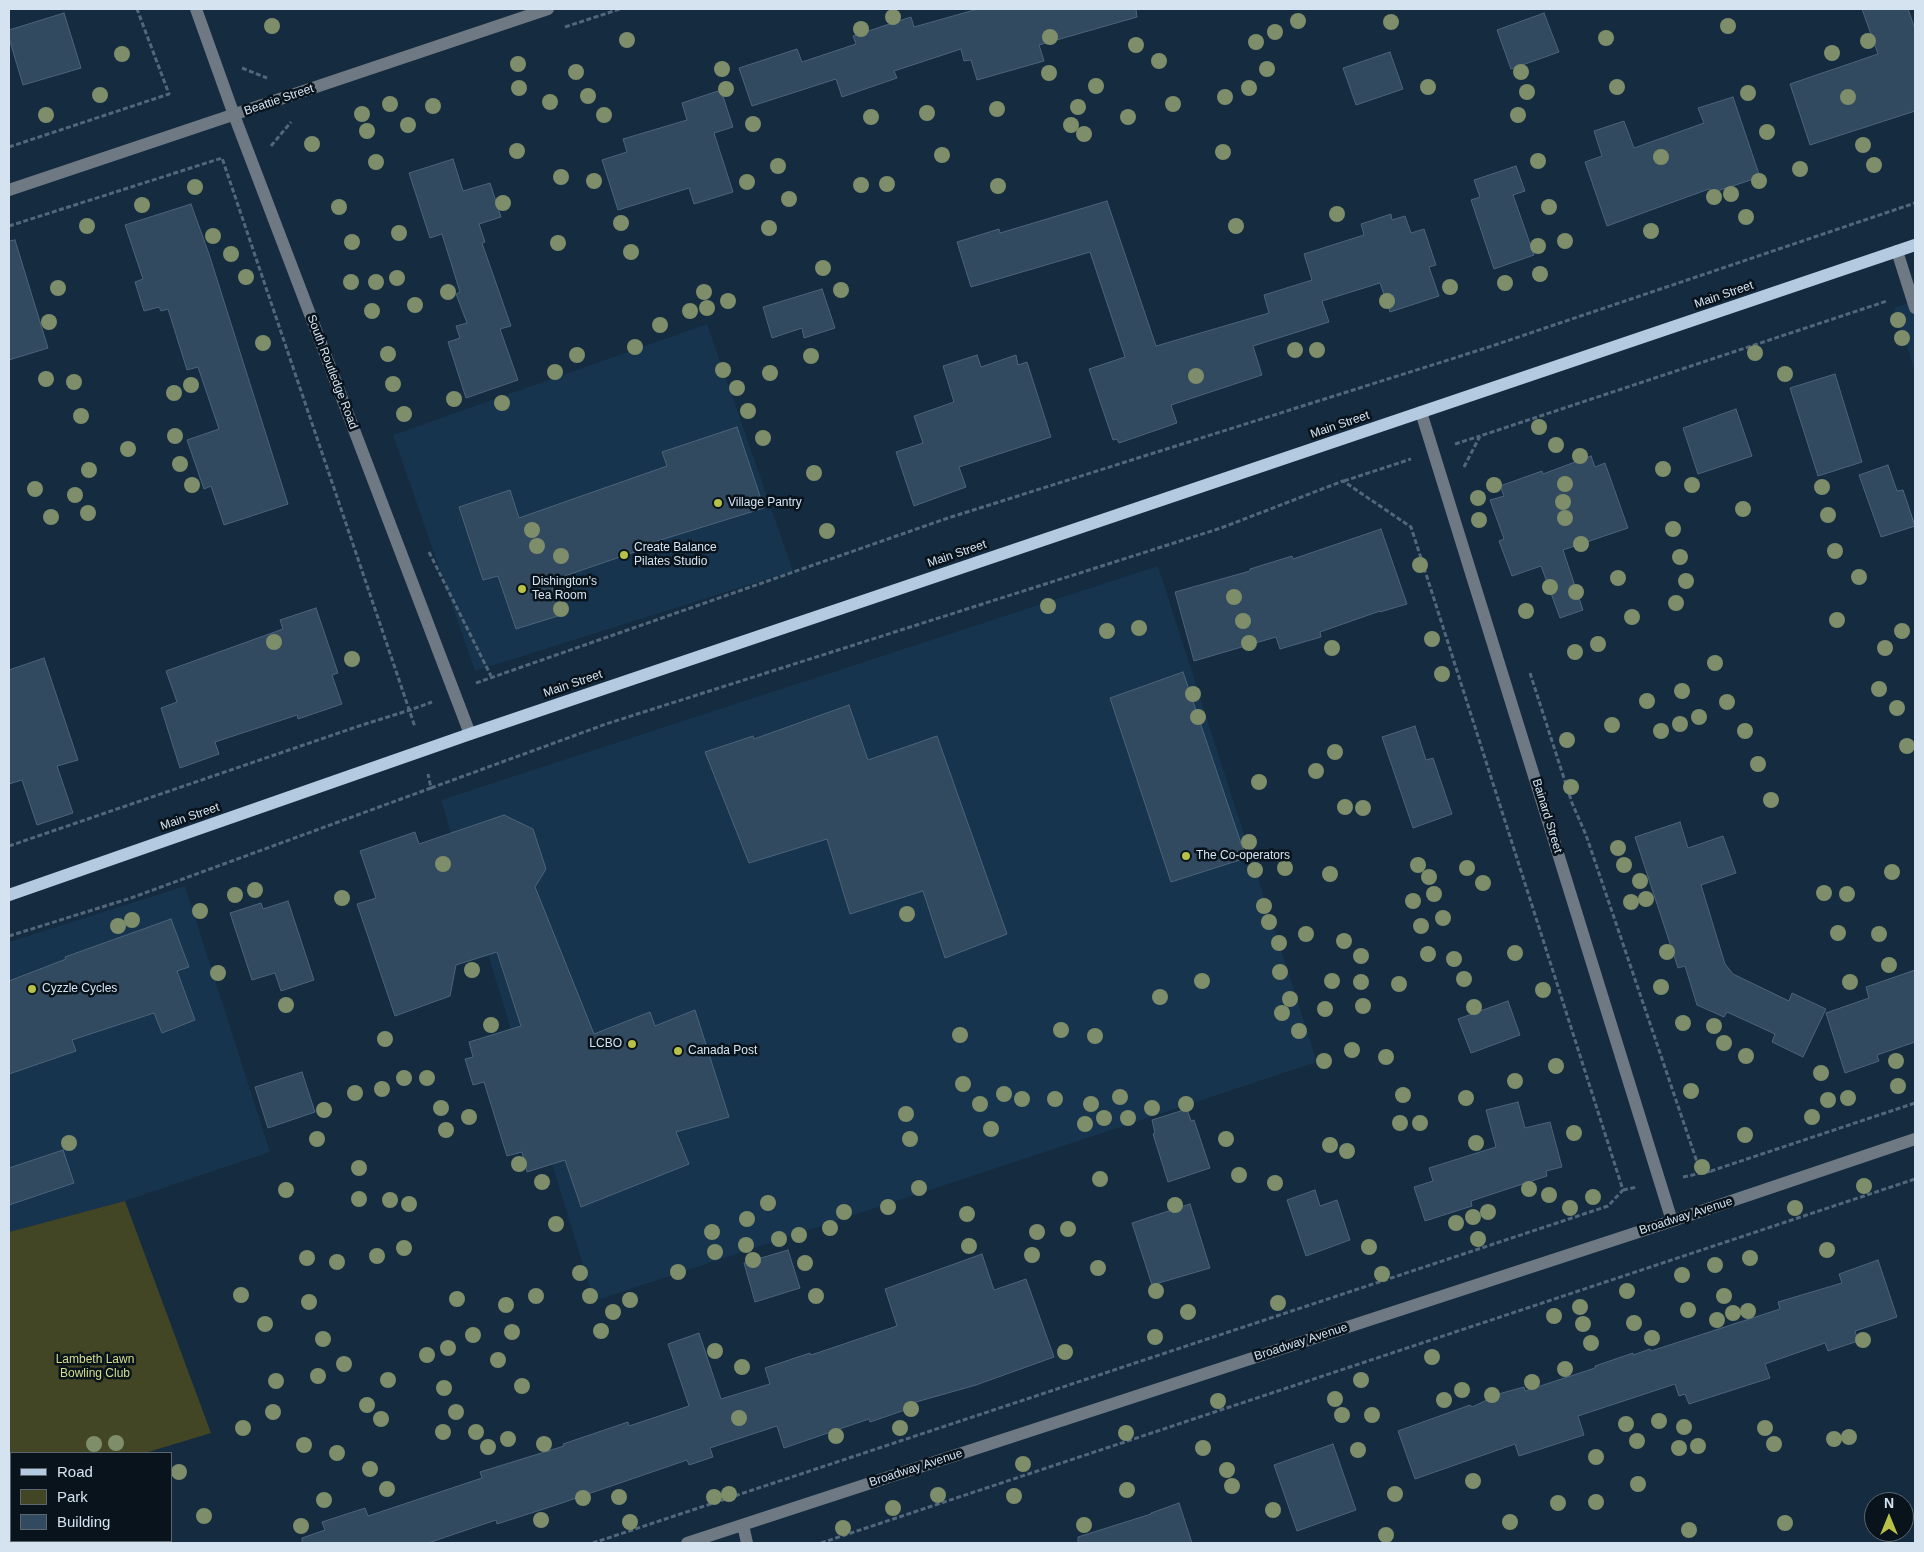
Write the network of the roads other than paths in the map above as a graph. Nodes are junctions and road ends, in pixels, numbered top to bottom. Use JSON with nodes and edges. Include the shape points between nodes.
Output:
{"nodes":[{"id":1,"x":196,"y":9,"type":"edge"},
{"id":2,"x":548,"y":9,"type":"edge"},
{"id":3,"x":234,"y":115,"type":"junction"},
{"id":4,"x":9,"y":190,"type":"edge"},
{"id":5,"x":1915,"y":245,"type":"edge"},
{"id":6,"x":1897,"y":251,"type":"junction"},
{"id":7,"x":1915,"y":308,"type":"edge"},
{"id":8,"x":1421,"y":412,"type":"junction"},
{"id":9,"x":470,"y":734,"type":"junction"},
{"id":10,"x":9,"y":894,"type":"edge"},
{"id":11,"x":1915,"y":1139,"type":"edge"},
{"id":12,"x":1672,"y":1221,"type":"junction"},
{"id":13,"x":743,"y":1525,"type":"junction"},
{"id":14,"x":686,"y":1543,"type":"edge"},
{"id":15,"x":747,"y":1543,"type":"edge"}],
"edges":[{"from":1,"to":3,"type":"street","name":"South Routledge Road"},
{"from":2,"to":3,"type":"street","name":"Beattie Street"},
{"from":3,"to":4,"type":"street","name":"Beattie Street"},
{"from":3,"to":9,"type":"street","name":"South Routledge Road"},
{"from":5,"to":6,"type":"main road","name":"Main Street"},
{"from":6,"to":7,"type":"street"},
{"from":6,"to":8,"type":"main road","name":"Main Street"},
{"from":8,"to":9,"type":"main road","name":"Main Street"},
{"from":8,"to":12,"type":"street","name":"Bainard Street"},
{"from":9,"to":10,"type":"main road","name":"Main Street"},
{"from":11,"to":12,"type":"street","name":"Broadway Avenue"},
{"from":12,"to":13,"type":"street","name":"Broadway Avenue"},
{"from":13,"to":14,"type":"street","name":"Broadway Avenue"},
{"from":13,"to":15,"type":"street"}]}
